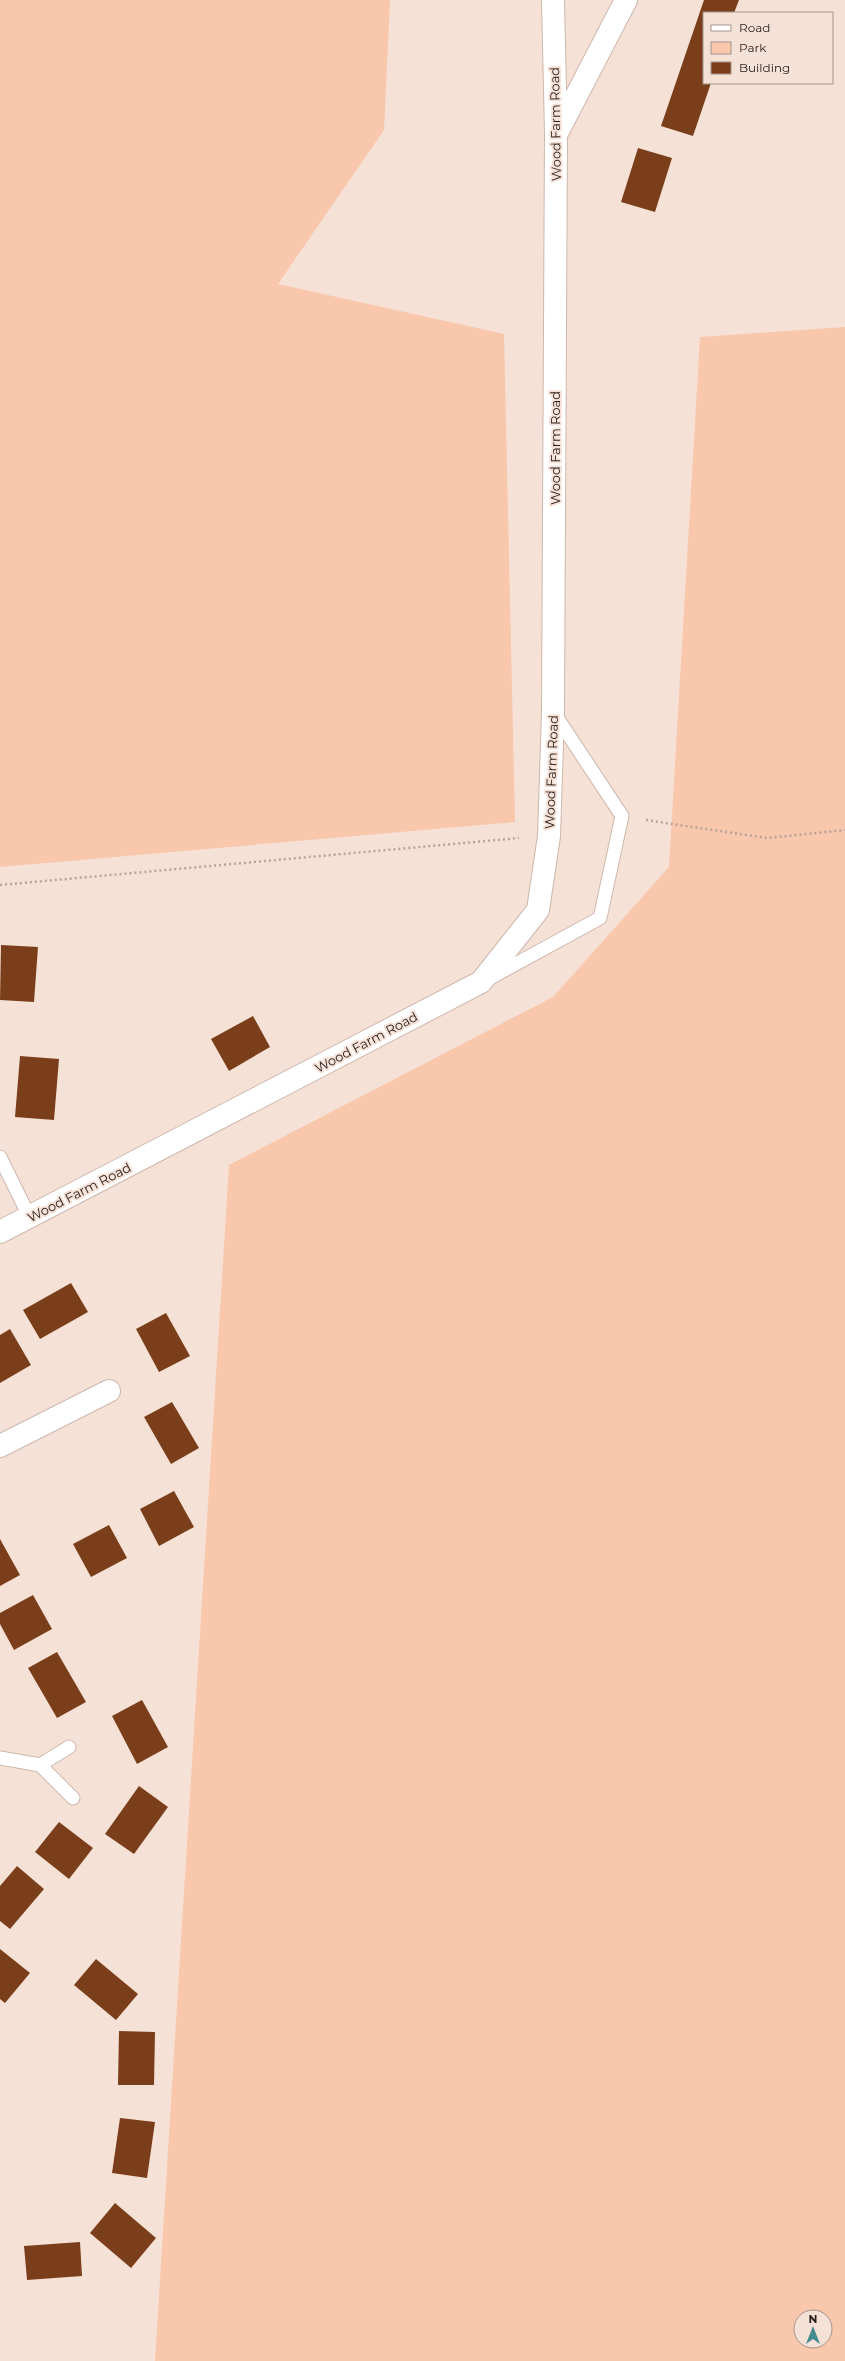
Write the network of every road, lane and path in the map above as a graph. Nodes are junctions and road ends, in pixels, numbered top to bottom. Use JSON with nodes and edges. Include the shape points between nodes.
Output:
{"nodes":[{"id":1,"x":553,"y":0,"type":"edge"},
{"id":2,"x":626,"y":0,"type":"edge"},
{"id":3,"x":556,"y":134,"type":"junction"},
{"id":4,"x":553,"y":712,"type":"junction"},
{"id":5,"x":622,"y":816,"type":"junction"},
{"id":6,"x":845,"y":830,"type":"edge"},
{"id":7,"x":549,"y":836,"type":"junction"},
{"id":8,"x":0,"y":885,"type":"edge"},
{"id":9,"x":481,"y":982,"type":"junction"},
{"id":10,"x":0,"y":1156,"type":"edge"},
{"id":11,"x":30,"y":1218,"type":"junction"},
{"id":12,"x":0,"y":1232,"type":"edge"},
{"id":13,"x":108,"y":1391,"type":"dead end"},
{"id":14,"x":0,"y":1446,"type":"edge"},
{"id":15,"x":69,"y":1747,"type":"dead end"},
{"id":16,"x":0,"y":1758,"type":"edge"},
{"id":17,"x":40,"y":1765,"type":"junction"},
{"id":18,"x":73,"y":1798,"type":"dead end"}],
"edges":[{"from":1,"to":3,"type":"street","name":"Wood Farm Road"},
{"from":2,"to":3,"type":"street"},
{"from":3,"to":4,"type":"street","name":"Wood Farm Road"},
{"from":4,"to":5,"type":"lane"},
{"from":4,"to":7,"type":"street","name":"Wood Farm Road"},
{"from":5,"to":6,"type":"path","via":[[767,838]]},
{"from":5,"to":9,"type":"lane","via":[[600,918]]},
{"from":7,"to":8,"type":"path"},
{"from":7,"to":9,"type":"street","name":"Wood Farm Road","via":[[538,910]]},
{"from":9,"to":11,"type":"street","name":"Wood Farm Road"},
{"from":10,"to":11,"type":"lane"},
{"from":11,"to":12,"type":"street","name":"Wood Farm Road"},
{"from":13,"to":14,"type":"street"},
{"from":15,"to":17,"type":"lane"},
{"from":16,"to":17,"type":"lane"},
{"from":17,"to":18,"type":"lane"}]}
